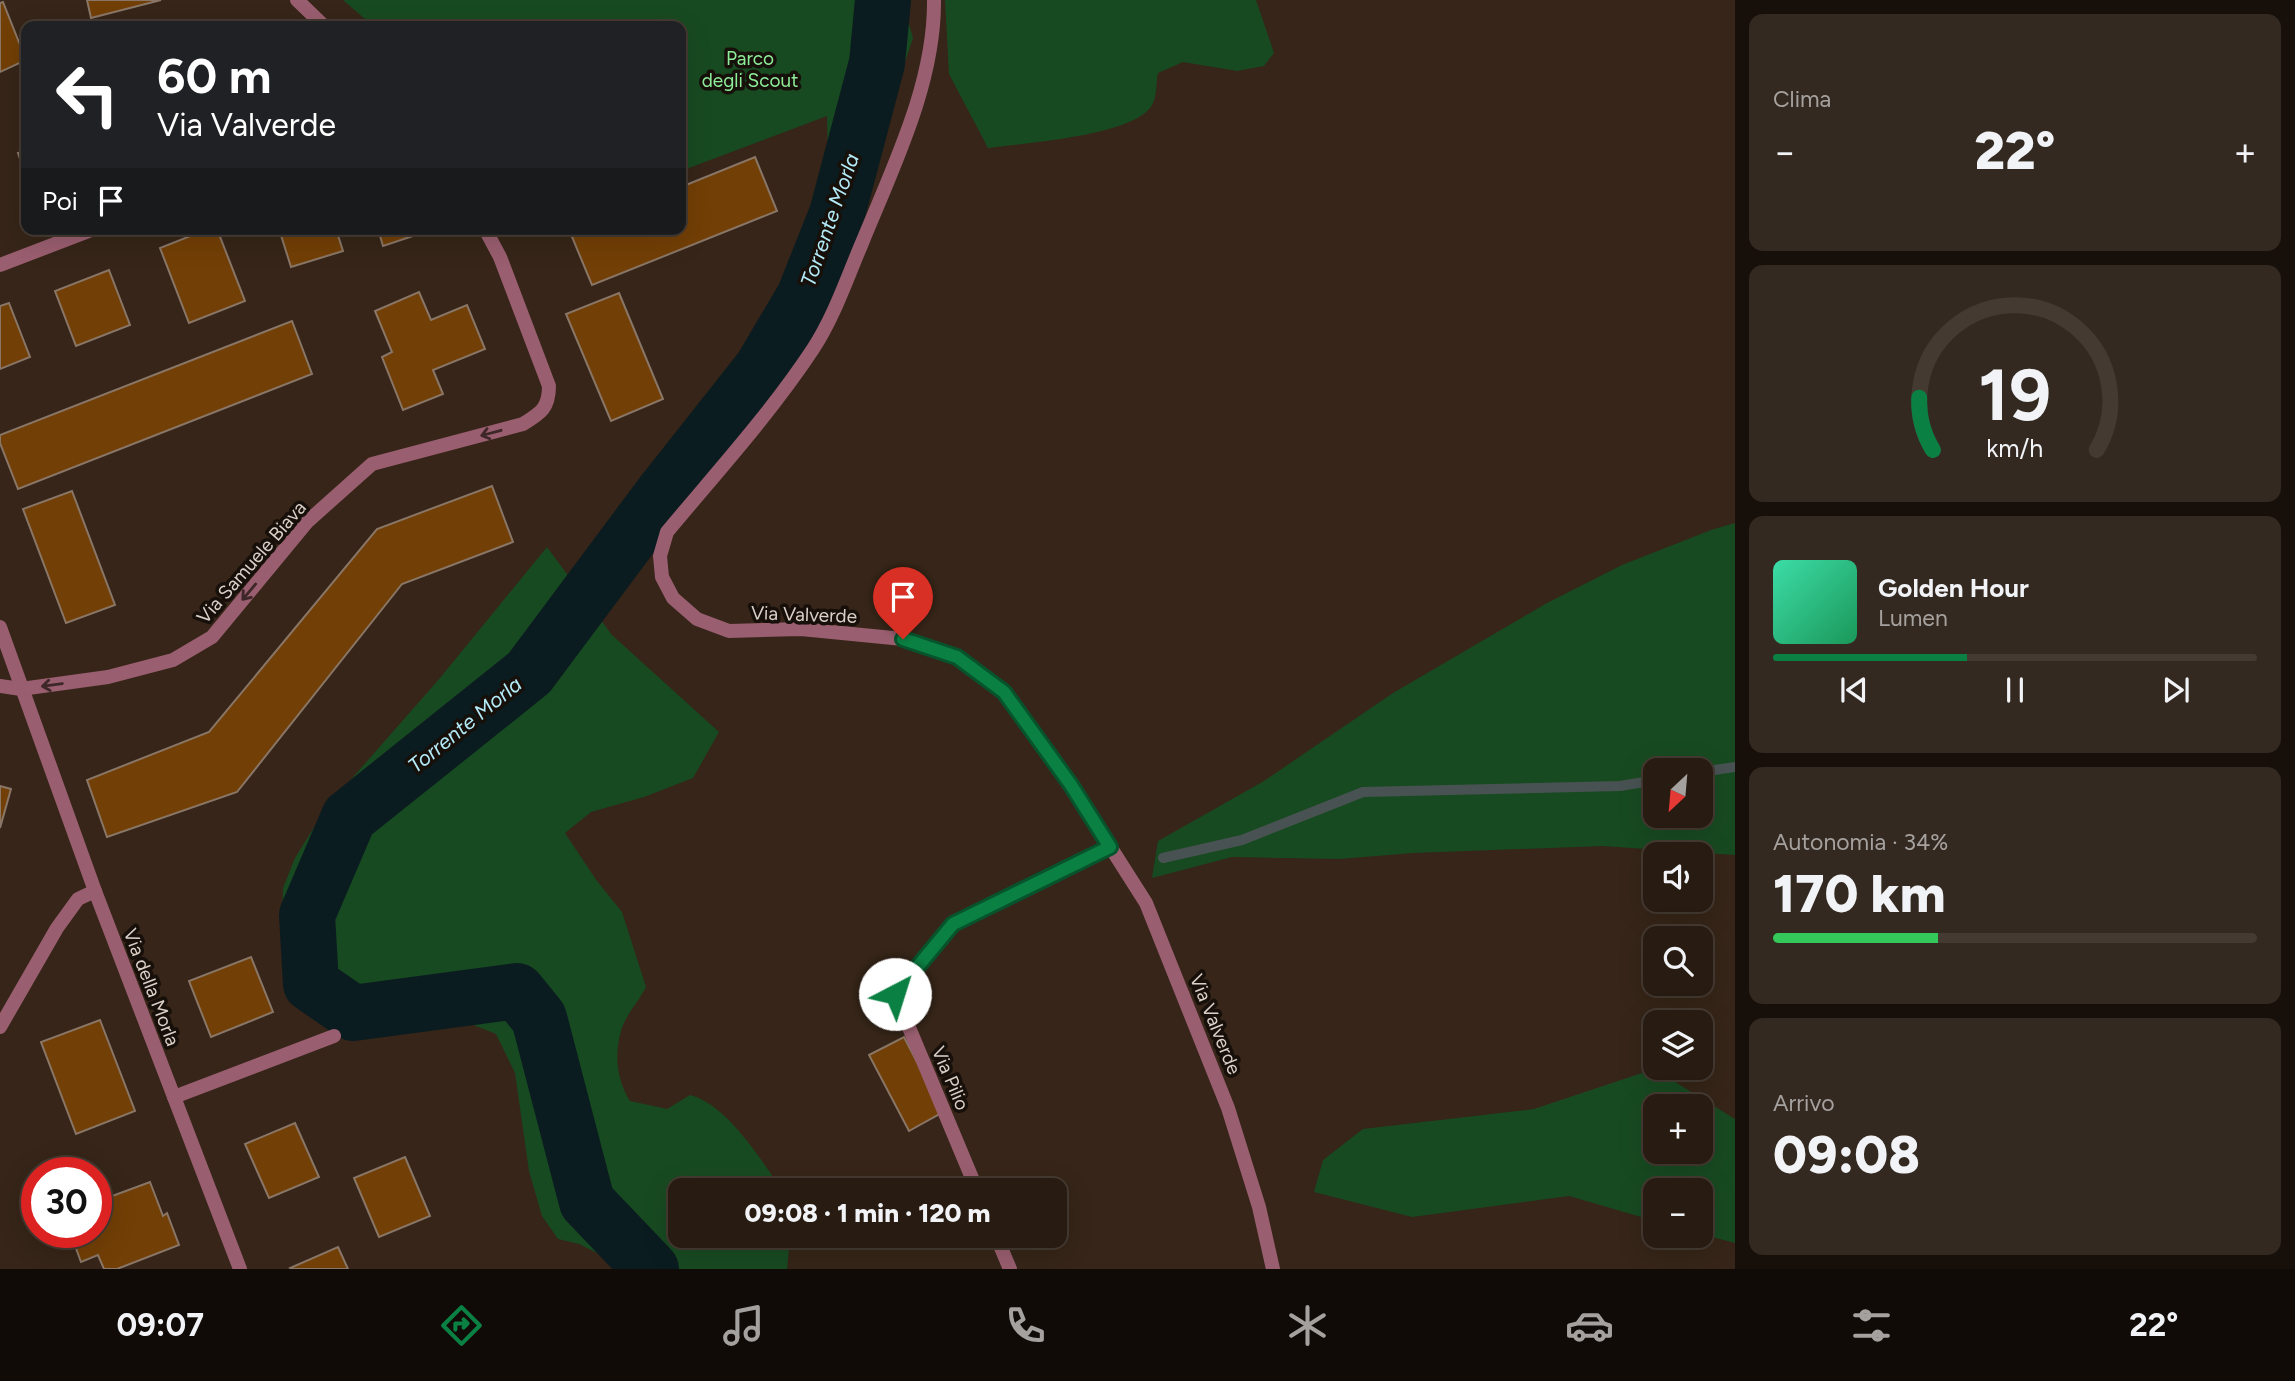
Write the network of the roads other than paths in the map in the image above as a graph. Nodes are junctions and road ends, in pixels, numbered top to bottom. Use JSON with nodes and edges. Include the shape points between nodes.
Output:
{"nodes":[{"id":1,"x":297,"y":0,"type":"edge"},
{"id":2,"x":934,"y":0,"type":"edge"},
{"id":3,"x":319,"y":21,"type":"edge"},
{"id":4,"x":78,"y":235,"type":"edge"},
{"id":5,"x":488,"y":235,"type":"edge"},
{"id":6,"x":0,"y":265,"type":"edge"},
{"id":7,"x":0,"y":627,"type":"edge"},
{"id":8,"x":0,"y":686,"type":"edge"},
{"id":9,"x":21,"y":689,"type":"junction"},
{"id":10,"x":1110,"y":847,"type":"junction"},
{"id":11,"x":95,"y":891,"type":"junction"},
{"id":12,"x":0,"y":1027,"type":"edge"},
{"id":13,"x":334,"y":1036,"type":"dead end"},
{"id":14,"x":174,"y":1097,"type":"junction"},
{"id":15,"x":972,"y":1178,"type":"edge"},
{"id":16,"x":1001,"y":1248,"type":"edge"},
{"id":17,"x":240,"y":1269,"type":"edge"},
{"id":18,"x":1010,"y":1269,"type":"edge"},
{"id":19,"x":1272,"y":1269,"type":"edge"}],
"edges":[{"from":1,"to":3,"type":"street"},
{"from":2,"to":10,"type":"street","name":"Via Valverde","via":[[932,49],[923,88],[835,306],[789,384],[667,533],[660,556],[662,577],[673,598],[697,620],[729,631],[801,629],[903,639],[957,657],[1004,692]]},
{"from":4,"to":6,"type":"street"},
{"from":5,"to":9,"type":"street","name":"Via Samuele Biava","one_way":true,"via":[[549,386],[549,401],[539,414],[523,424],[372,464],[307,522],[212,637],[173,660],[108,677]]},
{"from":7,"to":9,"type":"street","name":"Via della Morla"},
{"from":8,"to":9,"type":"street","name":"Via Samuele Biava"},
{"from":9,"to":11,"type":"street","name":"Via della Morla"},
{"from":10,"to":15,"type":"street","name":"Via Pilio","via":[[953,924],[895,994]]},
{"from":10,"to":19,"type":"street","name":"Via Valverde","via":[[1146,904],[1228,1108],[1259,1207]]},
{"from":11,"to":12,"type":"street","via":[[78,899],[57,928]]},
{"from":11,"to":14,"type":"street","name":"Via della Morla"},
{"from":13,"to":14,"type":"street"},
{"from":14,"to":17,"type":"street","name":"Via della Morla"},
{"from":16,"to":18,"type":"street"}]}
